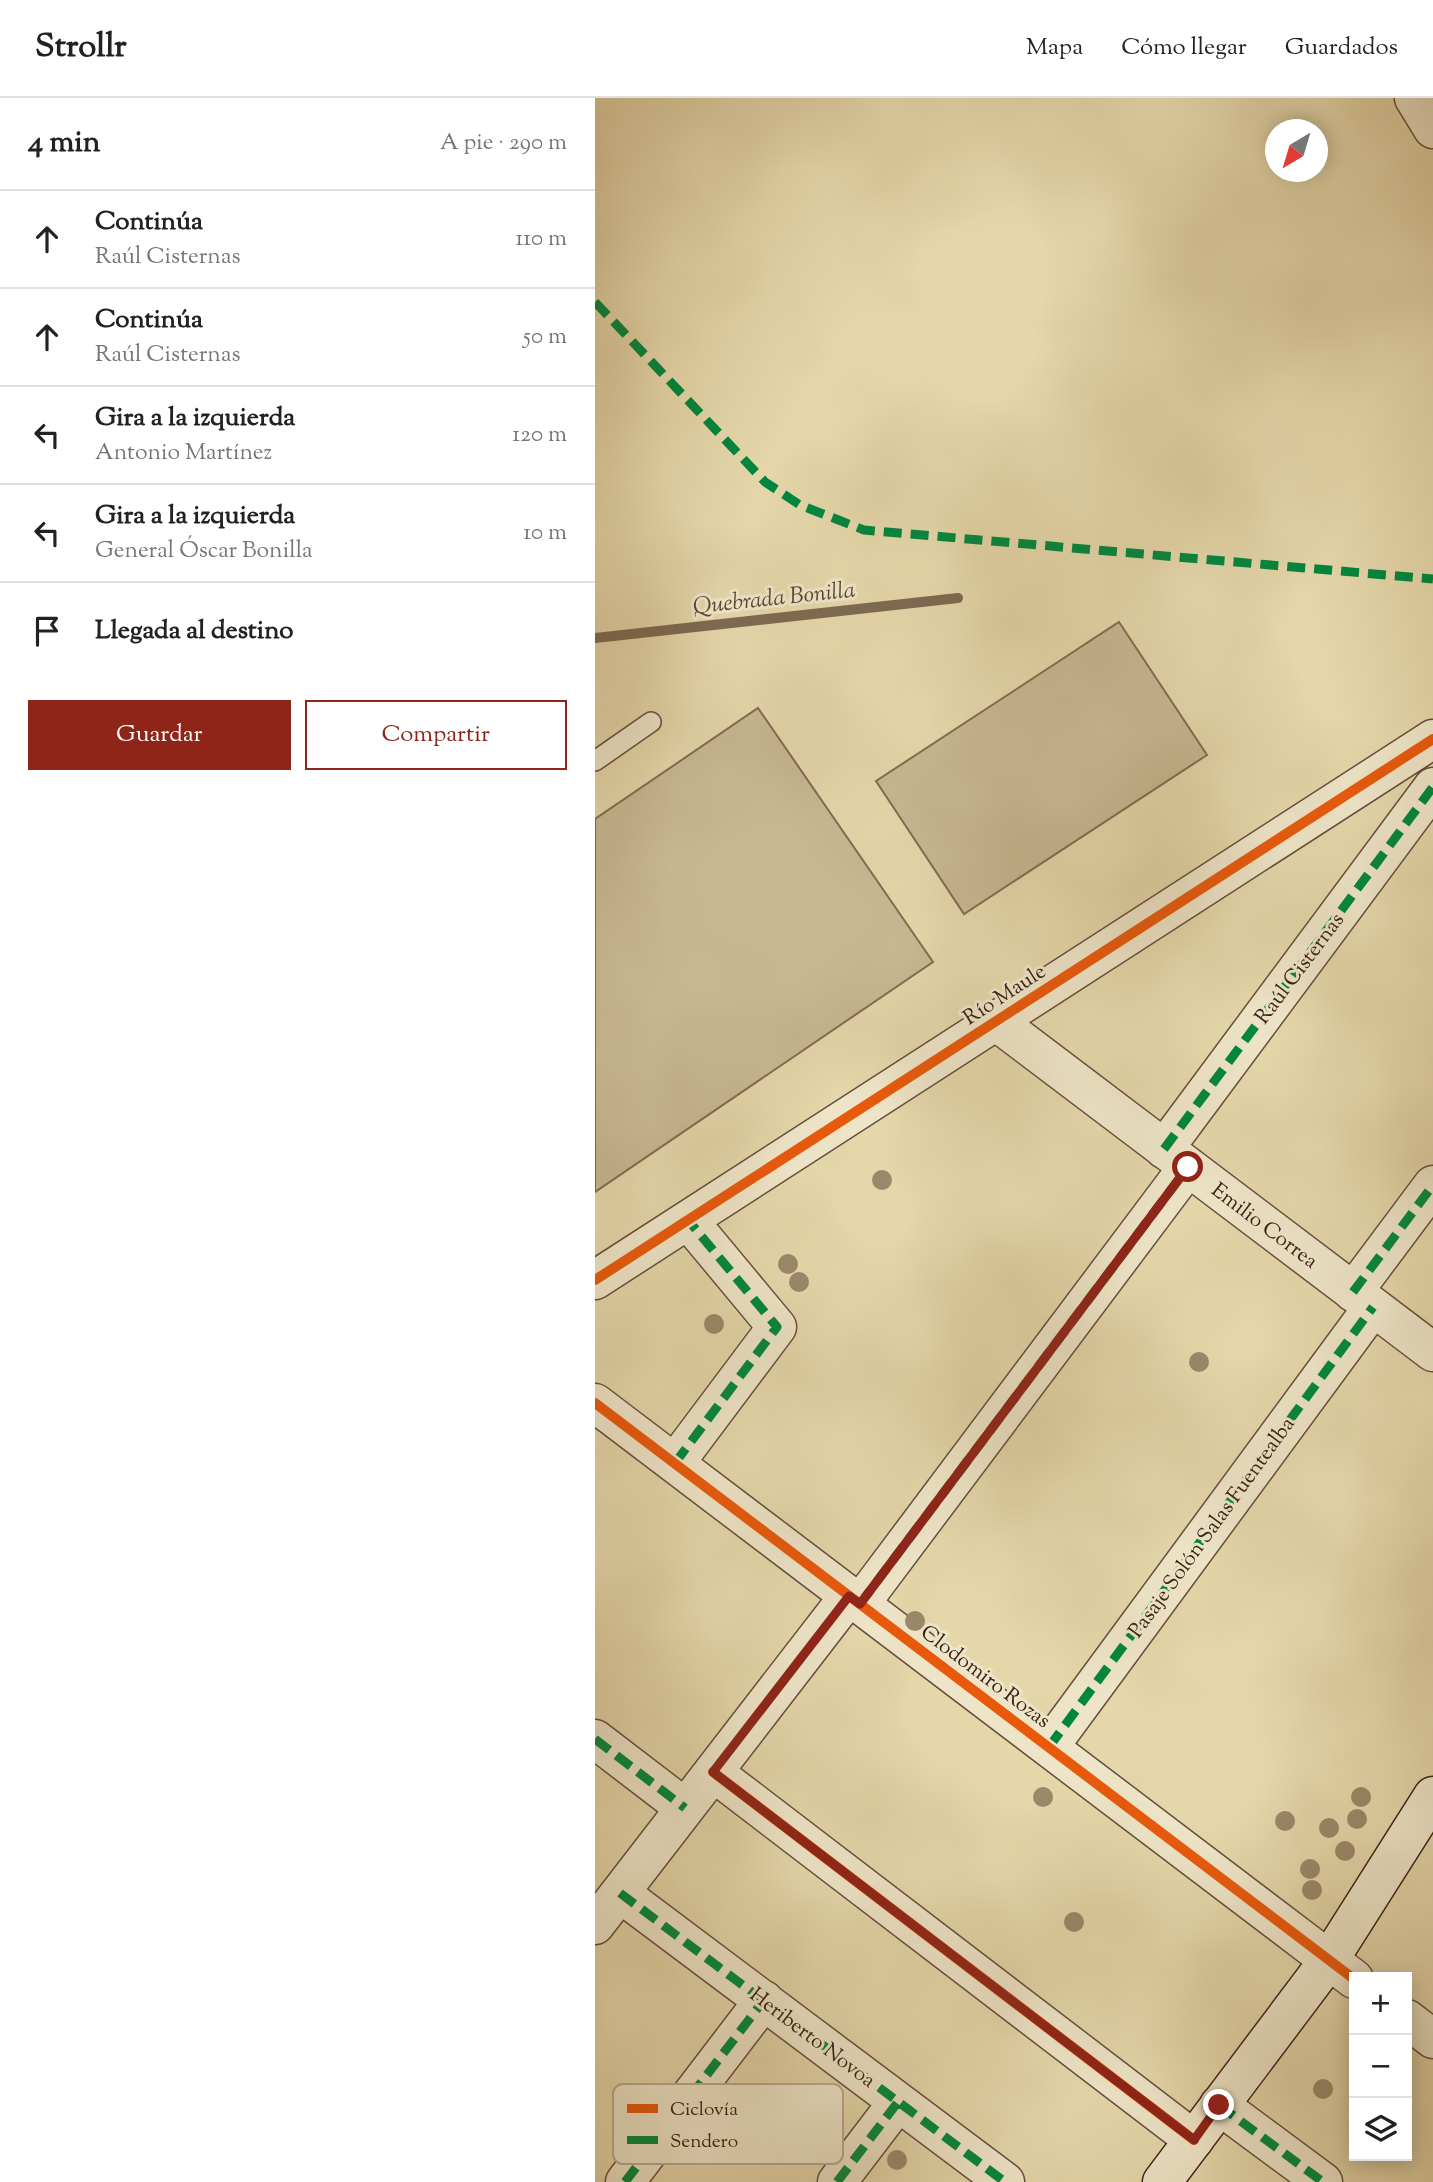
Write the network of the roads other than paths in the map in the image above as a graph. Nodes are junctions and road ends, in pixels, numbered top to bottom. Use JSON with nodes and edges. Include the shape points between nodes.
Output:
{"nodes":[{"id":1,"x":1414,"y":98,"type":"edge"},
{"id":2,"x":1433,"y":129,"type":"edge"},
{"id":3,"x":651,"y":722,"type":"dead end"},
{"id":4,"x":1433,"y":739,"type":"edge"},
{"id":5,"x":595,"y":761,"type":"edge"},
{"id":6,"x":1433,"y":787,"type":"edge"},
{"id":7,"x":997,"y":1022,"type":"junction"},
{"id":8,"x":1176,"y":1158,"type":"junction"},
{"id":9,"x":1433,"y":1185,"type":"edge"},
{"id":10,"x":688,"y":1220,"type":"junction"},
{"id":11,"x":595,"y":1280,"type":"edge"},
{"id":12,"x":1363,"y":1299,"type":"junction"},
{"id":13,"x":1433,"y":1352,"type":"edge"},
{"id":14,"x":595,"y":1402,"type":"edge"},
{"id":15,"x":675,"y":1463,"type":"junction"},
{"id":16,"x":855,"y":1600,"type":"junction"},
{"id":17,"x":595,"y":1739,"type":"edge"},
{"id":18,"x":1049,"y":1747,"type":"junction"},
{"id":19,"x":713,"y":1772,"type":"junction"},
{"id":20,"x":1433,"y":1796,"type":"edge"},
{"id":21,"x":685,"y":1808,"type":"junction"},
{"id":22,"x":620,"y":1893,"type":"junction"},
{"id":23,"x":595,"y":1926,"type":"edge"},
{"id":24,"x":1342,"y":1969,"type":"edge"},
{"id":25,"x":764,"y":2000,"type":"junction"},
{"id":26,"x":1412,"y":2023,"type":"edge"},
{"id":27,"x":1433,"y":2039,"type":"edge"},
{"id":28,"x":700,"y":2084,"type":"edge"},
{"id":29,"x":898,"y":2102,"type":"junction"},
{"id":30,"x":1219,"y":2105,"type":"junction"},
{"id":31,"x":1194,"y":2140,"type":"junction"},
{"id":32,"x":639,"y":2164,"type":"edge"},
{"id":33,"x":625,"y":2182,"type":"edge"},
{"id":34,"x":837,"y":2182,"type":"edge"},
{"id":35,"x":1005,"y":2182,"type":"edge"},
{"id":36,"x":1162,"y":2182,"type":"edge"},
{"id":37,"x":1323,"y":2182,"type":"edge"}],
"edges":[{"from":1,"to":2,"type":"street"},
{"from":3,"to":5,"type":"lane"},
{"from":4,"to":7,"type":"street","name":"Río Maule"},
{"from":6,"to":8,"type":"street","name":"Raúl Cisternas"},
{"from":7,"to":8,"type":"street","name":"Emilio Correa"},
{"from":7,"to":10,"type":"street","name":"Río Maule"},
{"from":8,"to":12,"type":"street","name":"Emilio Correa"},
{"from":8,"to":16,"type":"street","name":"Raúl Cisternas"},
{"from":9,"to":12,"type":"street","name":"Pasaje Solón Salas Fuentealba"},
{"from":10,"to":11,"type":"street","name":"Río Maule"},
{"from":10,"to":15,"type":"street","via":[[777,1327]]},
{"from":12,"to":13,"type":"street","name":"Emilio Correa"},
{"from":12,"to":18,"type":"street","name":"Pasaje Solón Salas Fuentealba"},
{"from":14,"to":15,"type":"street","name":"Clodomiro Rozas"},
{"from":15,"to":16,"type":"street","name":"Clodomiro Rozas"},
{"from":16,"to":18,"type":"street","name":"Clodomiro Rozas"},
{"from":16,"to":19,"type":"street","name":"Raúl Cisternas"},
{"from":17,"to":21,"type":"street"},
{"from":18,"to":24,"type":"street","name":"Clodomiro Rozas"},
{"from":19,"to":21,"type":"street","name":"Raúl Cisternas"},
{"from":19,"to":31,"type":"street"},
{"from":20,"to":24,"type":"street"},
{"from":21,"to":22,"type":"street","name":"Raúl Cisternas"},
{"from":22,"to":23,"type":"street","name":"Raúl Cisternas"},
{"from":22,"to":25,"type":"street","name":"Heriberto Novoa"},
{"from":24,"to":30,"type":"street"},
{"from":25,"to":28,"type":"street"},
{"from":25,"to":29,"type":"street","name":"Heriberto Novoa"},
{"from":26,"to":27,"type":"street"},
{"from":29,"to":34,"type":"street"},
{"from":29,"to":35,"type":"street","name":"Heriberto Novoa"},
{"from":30,"to":31,"type":"street"},
{"from":30,"to":37,"type":"street"},
{"from":31,"to":36,"type":"street"},
{"from":32,"to":33,"type":"street"}]}
